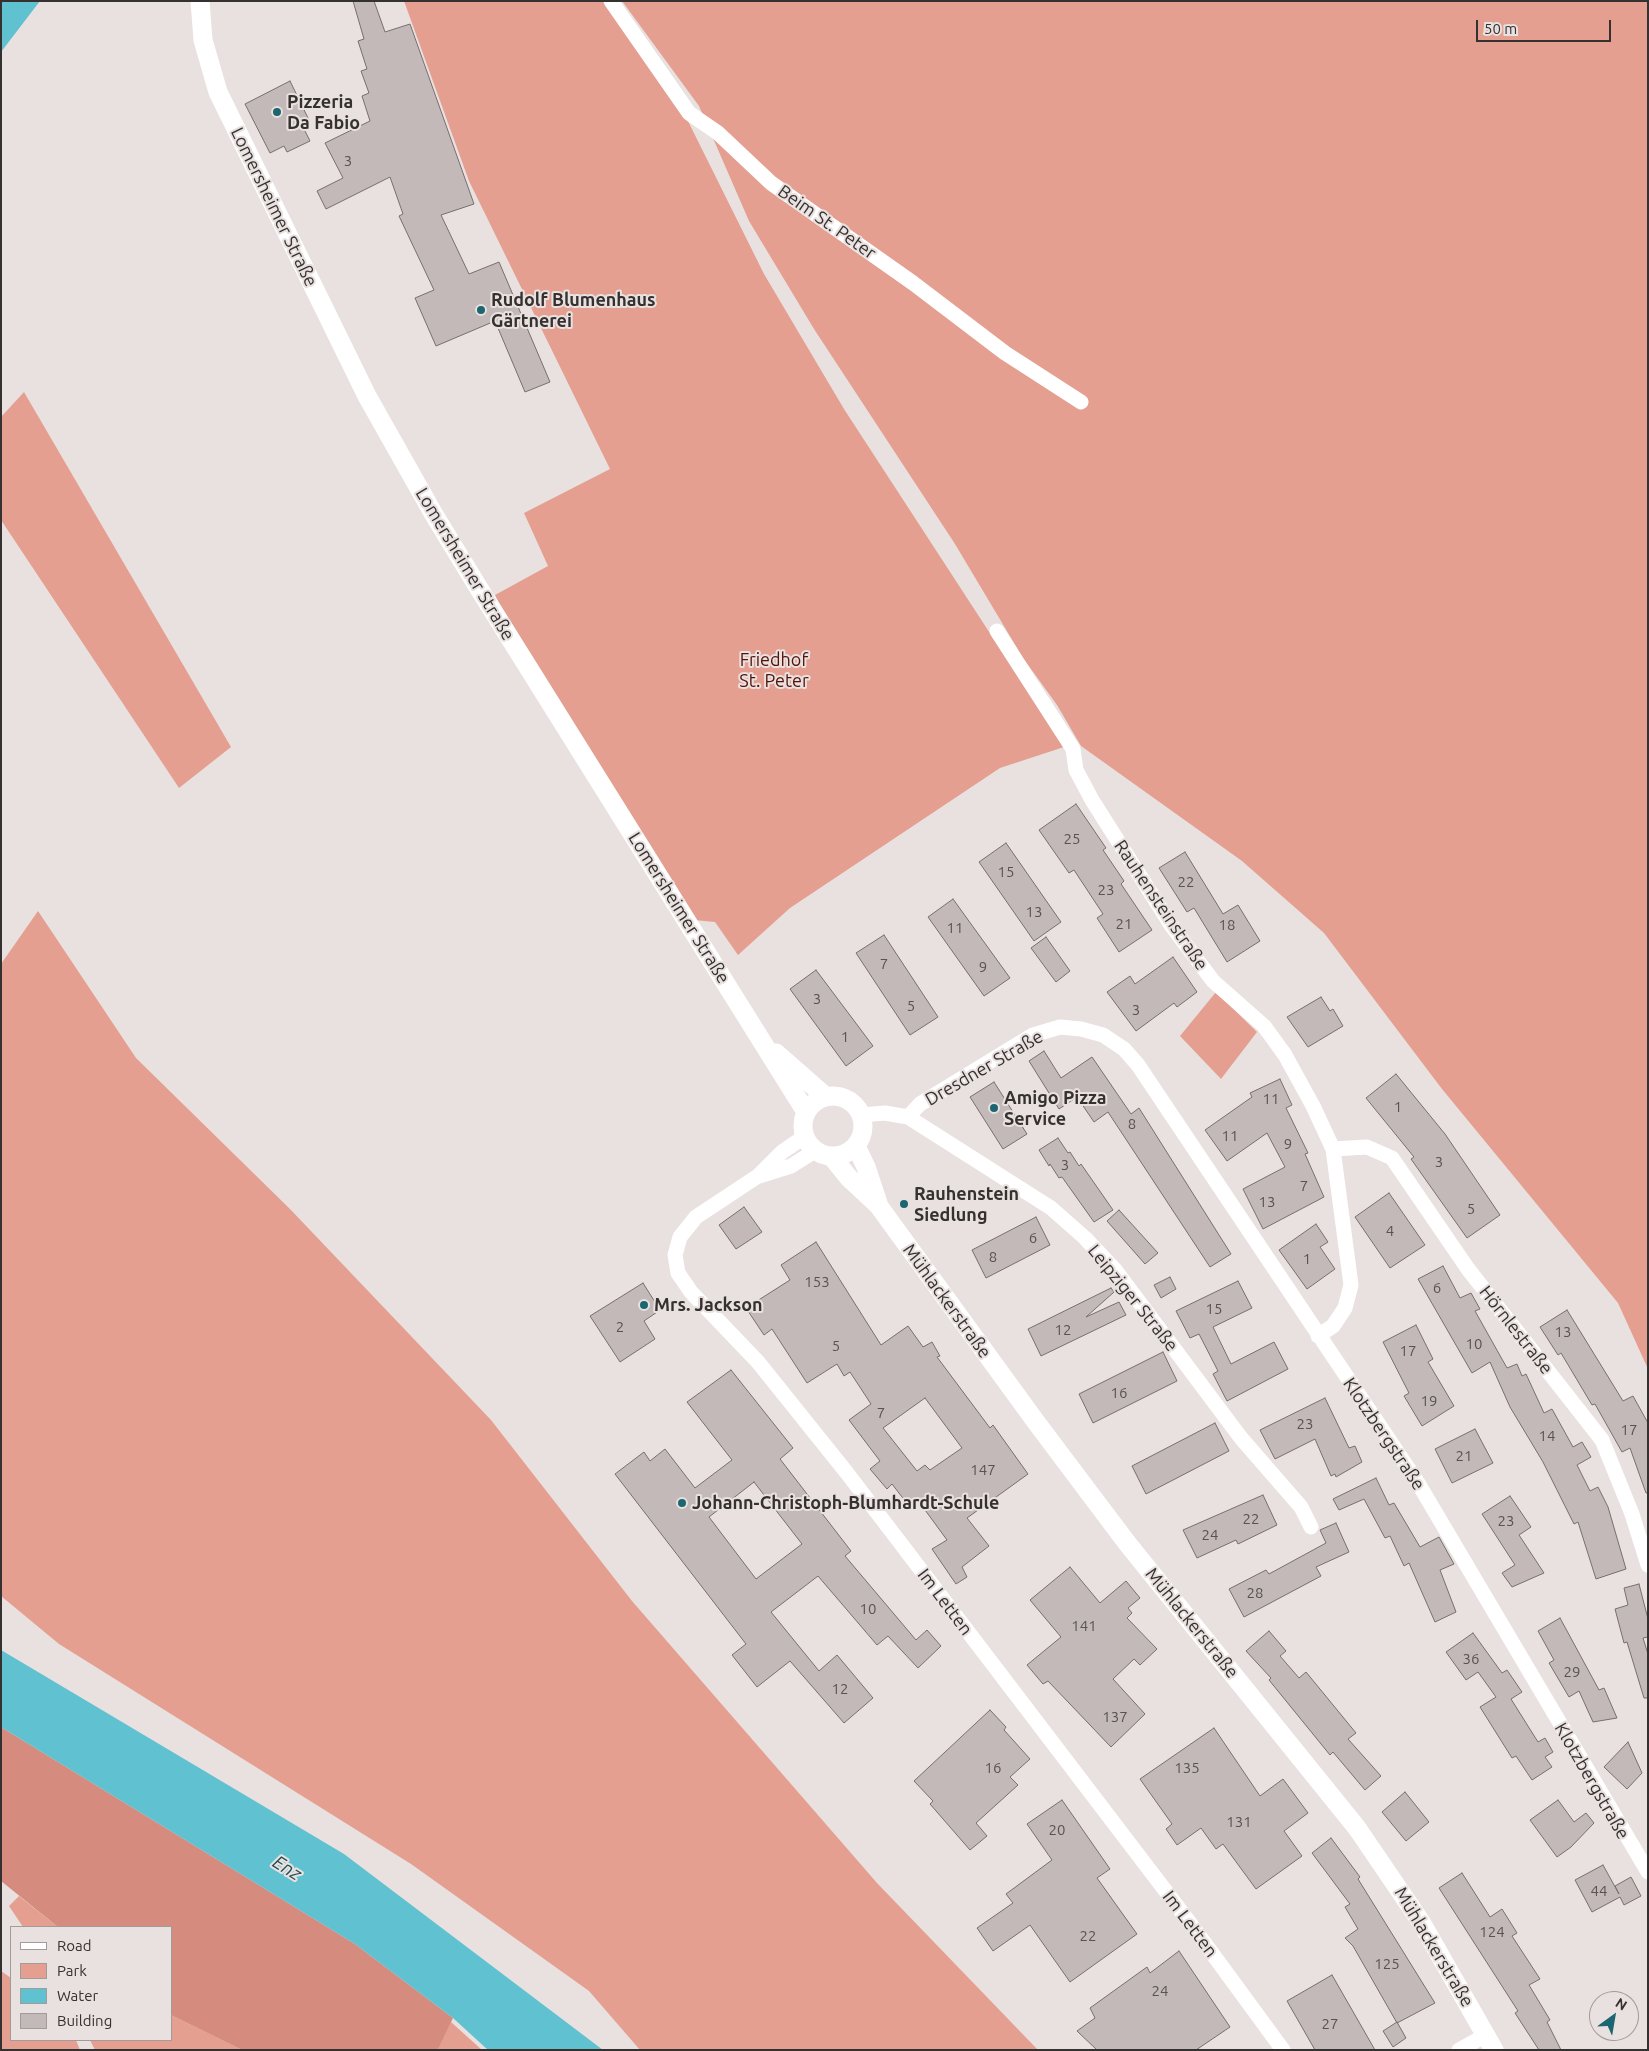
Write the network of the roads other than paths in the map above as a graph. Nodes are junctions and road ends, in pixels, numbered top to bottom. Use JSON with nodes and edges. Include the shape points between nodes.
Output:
{"nodes":[{"id":1,"x":200,"y":1,"type":"edge"},
{"id":2,"x":611,"y":1,"type":"edge"},
{"id":3,"x":1081,"y":402,"type":"dead end"},
{"id":4,"x":998,"y":631,"type":"dead end"},
{"id":5,"x":1082,"y":1029,"type":"joint"},
{"id":6,"x":764,"y":1042,"type":"junction"},
{"id":7,"x":826,"y":1097,"type":"junction"},
{"id":8,"x":806,"y":1112,"type":"junction"},
{"id":9,"x":861,"y":1114,"type":"junction"},
{"id":10,"x":908,"y":1117,"type":"junction"},
{"id":11,"x":856,"y":1146,"type":"junction"},
{"id":12,"x":817,"y":1148,"type":"junction"},
{"id":13,"x":1333,"y":1149,"type":"junction"},
{"id":14,"x":878,"y":1205,"type":"junction"},
{"id":15,"x":1318,"y":1336,"type":"junction"},
{"id":16,"x":1311,"y":1527,"type":"dead end"},
{"id":17,"x":1648,"y":1565,"type":"edge"},
{"id":18,"x":1648,"y":1872,"type":"edge"},
{"id":19,"x":1490,"y":2042,"type":"edge"},
{"id":20,"x":1283,"y":2050,"type":"edge"},
{"id":21,"x":1459,"y":2050,"type":"edge"}],
"edges":[{"from":1,"to":6,"type":"street","name":"Lomersheimer Straße","via":[[203,40],[218,92],[367,396],[433,513]]},
{"from":2,"to":3,"type":"street","name":"Beim St. Peter","via":[[690,113],[718,133],[771,183],[913,283],[1005,353]]},
{"from":4,"to":13,"type":"street","name":"Rauhensteinstraße","via":[[1073,749],[1076,770],[1092,800],[1171,925],[1213,981],[1264,1026],[1286,1055]]},
{"from":5,"to":10,"type":"street","name":"Dresdner Straße","via":[[1060,1027],[1033,1035],[920,1104]]},
{"from":5,"to":15,"type":"street","name":"Klotzbergstraße","via":[[1103,1035],[1124,1049],[1138,1065]]},
{"from":6,"to":7,"type":"street","name":"Lomersheimer Straße"},
{"from":6,"to":8,"type":"street","name":"Lomersheimer Straße"},
{"from":7,"to":8,"type":"street"},
{"from":7,"to":9,"type":"street","via":[[834,1096],[850,1102]]},
{"from":8,"to":12,"type":"street","via":[[802,1128]]},
{"from":9,"to":10,"type":"street","name":"Dresdner Straße"},
{"from":9,"to":11,"type":"street","via":[[863,1131]]},
{"from":10,"to":16,"type":"street","name":"Leipziger Straße","via":[[1051,1208],[1085,1238],[1116,1271],[1241,1438],[1301,1507]]},
{"from":11,"to":12,"type":"street","via":[[849,1152]]},
{"from":11,"to":14,"type":"street","name":"Mühlackerstraße"},
{"from":12,"to":14,"type":"street","name":"Mühlackerstraße"},
{"from":12,"to":20,"type":"street","name":"Im Letten","via":[[782,1152],[758,1176],[696,1217],[680,1237],[675,1255],[678,1273],[691,1292],[758,1362],[847,1473]]},
{"from":13,"to":15,"type":"street","name":"Rauhensteinstraße","via":[[1351,1285],[1345,1308],[1333,1326]]},
{"from":13,"to":17,"type":"street","name":"Hörnlestraße","via":[[1367,1147],[1392,1158],[1468,1269],[1602,1440],[1632,1514]]},
{"from":14,"to":19,"type":"street","name":"Mühlackerstraße","via":[[1127,1543],[1357,1828],[1421,1922]]},
{"from":15,"to":18,"type":"street","name":"Klotzbergstraße","via":[[1418,1483]]},
{"from":19,"to":21,"type":"street"}]}
